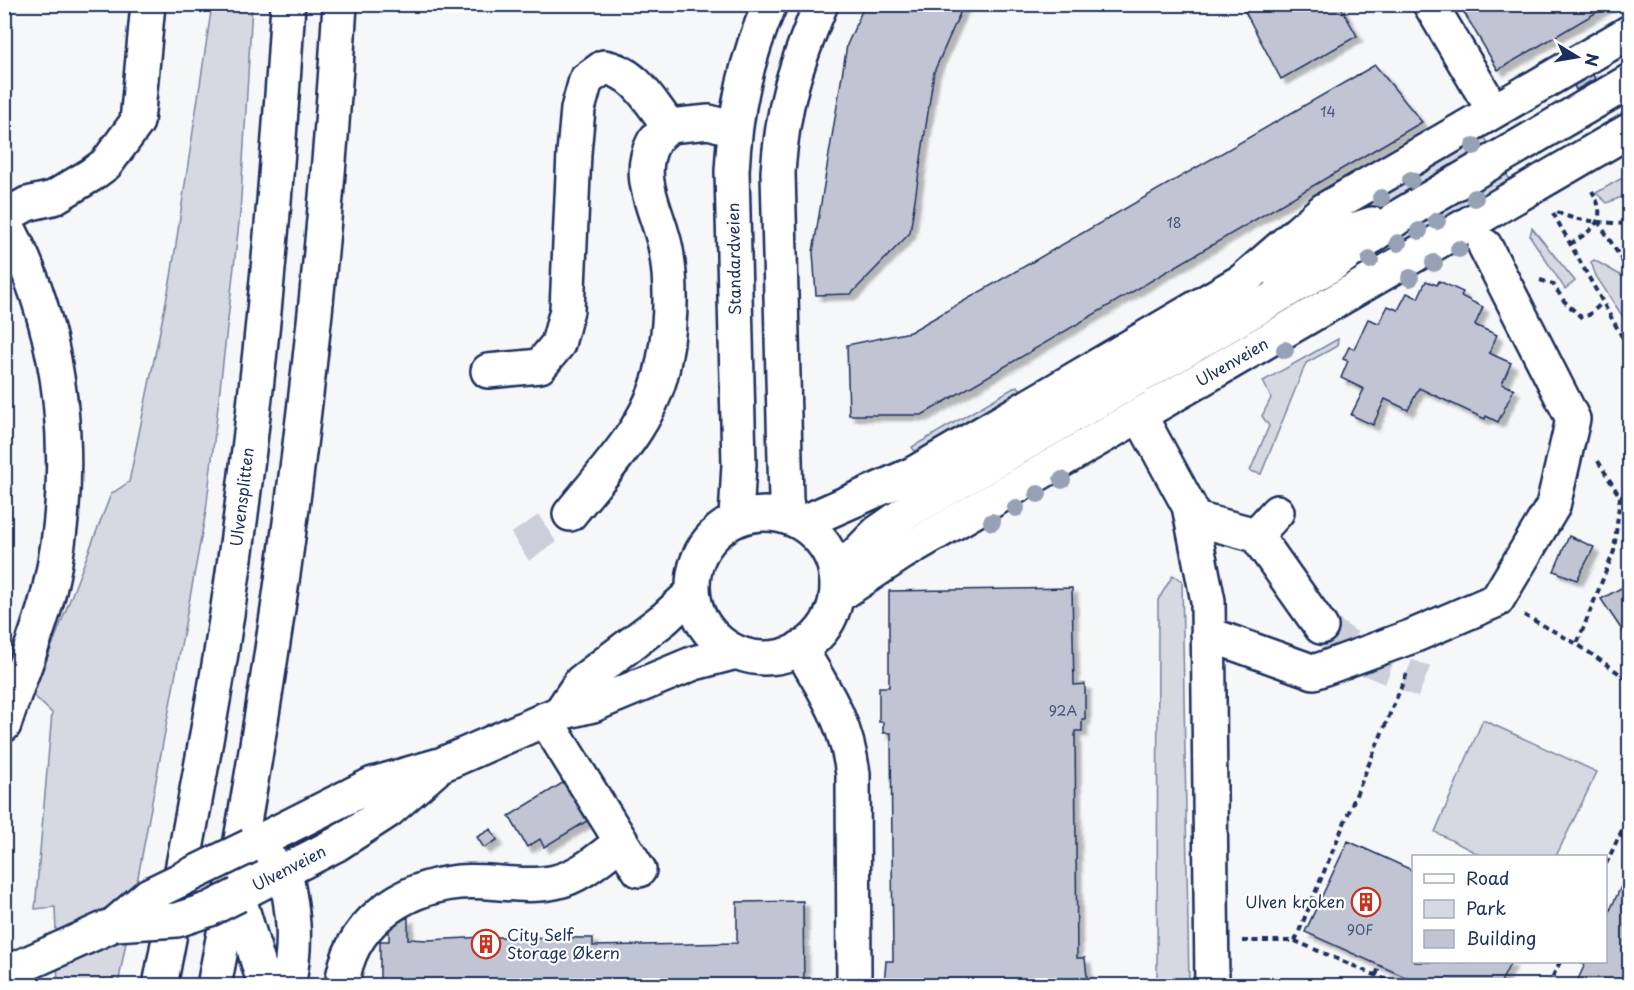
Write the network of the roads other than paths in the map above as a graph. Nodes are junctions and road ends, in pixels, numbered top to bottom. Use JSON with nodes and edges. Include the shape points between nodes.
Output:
{"nodes":[{"id":1,"x":148,"y":4,"type":"edge"},
{"id":2,"x":288,"y":4,"type":"edge"},
{"id":3,"x":340,"y":4,"type":"edge"},
{"id":4,"x":770,"y":4,"type":"edge"},
{"id":5,"x":821,"y":4,"type":"edge"},
{"id":6,"x":1430,"y":4,"type":"edge"},
{"id":7,"x":1629,"y":32,"type":"edge"},
{"id":8,"x":1629,"y":81,"type":"edge"},
{"id":9,"x":1483,"y":93,"type":"dead end"},
{"id":10,"x":669,"y":126,"type":"junction"},
{"id":11,"x":734,"y":129,"type":"junction"},
{"id":12,"x":1629,"y":130,"type":"edge"},
{"id":13,"x":1403,"y":214,"type":"junction"},
{"id":14,"x":4,"y":219,"type":"edge"},
{"id":15,"x":1485,"y":246,"type":"dead end"},
{"id":16,"x":1242,"y":281,"type":"junction"},
{"id":17,"x":488,"y":371,"type":"dead end"},
{"id":18,"x":1140,"y":416,"type":"junction"},
{"id":19,"x":570,"y":514,"type":"tunnel mouth"},
{"id":20,"x":1192,"y":518,"type":"junction"},
{"id":21,"x":736,"y":519,"type":"junction"},
{"id":22,"x":796,"y":520,"type":"junction"},
{"id":23,"x":836,"y":586,"type":"junction"},
{"id":24,"x":693,"y":592,"type":"junction"},
{"id":25,"x":1321,"y":627,"type":"tunnel mouth"},
{"id":26,"x":1208,"y":634,"type":"junction"},
{"id":27,"x":800,"y":648,"type":"junction"},
{"id":28,"x":736,"y":652,"type":"junction"},
{"id":29,"x":553,"y":716,"type":"junction"},
{"id":30,"x":4,"y":725,"type":"edge"},
{"id":31,"x":443,"y":764,"type":"junction"},
{"id":32,"x":621,"y":842,"type":"junction"},
{"id":33,"x":250,"y":846,"type":"junction"},
{"id":34,"x":639,"y":870,"type":"dead end"},
{"id":35,"x":285,"y":872,"type":"junction"},
{"id":36,"x":237,"y":895,"type":"junction"},
{"id":37,"x":115,"y":924,"type":"junction"},
{"id":38,"x":4,"y":974,"type":"edge"},
{"id":39,"x":160,"y":986,"type":"edge"},
{"id":40,"x":214,"y":986,"type":"edge"},
{"id":41,"x":265,"y":986,"type":"edge"},
{"id":42,"x":288,"y":986,"type":"edge"},
{"id":43,"x":342,"y":986,"type":"edge"},
{"id":44,"x":854,"y":986,"type":"edge"},
{"id":45,"x":1212,"y":986,"type":"edge"}],
"edges":[{"from":1,"to":14,"type":"main road","via":[[138,122],[106,164],[91,175],[53,198],[27,204]]},
{"from":2,"to":39,"type":"main road","name":"Ulvensplitten","via":[[264,318],[240,520],[221,652]]},
{"from":3,"to":40,"type":"main road","via":[[321,264],[295,489],[245,826]]},
{"from":4,"to":11,"type":"main road","name":"Standardveien","via":[[747,62]]},
{"from":5,"to":22,"type":"main road","via":[[788,92],[778,172],[786,500]]},
{"from":6,"to":9,"type":"main road"},
{"from":7,"to":16,"type":"main road","name":"Ulvenveien","via":[[1324,210]]},
{"from":8,"to":13,"type":"main road","name":"Ulvenveien"},
{"from":10,"to":11,"type":"main road","via":[[709,122]]},
{"from":10,"to":17,"type":"main road","via":[[634,79],[618,69],[604,68],[586,80],[578,109],[574,153],[567,310],[558,344],[540,366]]},
{"from":10,"to":19,"type":"main road","via":[[653,143],[647,167],[650,201],[666,248],[670,303],[664,360],[654,399],[635,433]]},
{"from":11,"to":21,"type":"main road","name":"Standardveien","via":[[739,464]]},
{"from":12,"to":18,"type":"main road","name":"Ulvenveien"},
{"from":13,"to":16,"type":"main road","name":"Ulvenveien","via":[[1318,241]]},
{"from":13,"to":23,"type":"main road","name":"Ulvenveien","via":[[1331,265],[904,514],[877,532]]},
{"from":14,"to":30,"type":"main road","via":[[20,248],[44,321],[63,430],[64,490],[50,588]]},
{"from":15,"to":26,"type":"main road","via":[[1573,419],[1553,506],[1497,600],[1314,672]]},
{"from":16,"to":22,"type":"main road","name":"Ulvenveien","via":[[913,474]]},
{"from":18,"to":20,"type":"main road","via":[[1190,506]]},
{"from":18,"to":23,"type":"main road","name":"Ulvenveien","via":[[902,553]]},
{"from":20,"to":25,"type":"main road","via":[[1266,523]]},
{"from":20,"to":26,"type":"main road","via":[[1208,601]]},
{"from":21,"to":22,"type":"main road","via":[[760,514]]},
{"from":21,"to":24,"type":"main road","via":[[704,547],[695,567]]},
{"from":22,"to":23,"type":"main road","via":[[821,540],[830,555]]},
{"from":23,"to":27,"type":"main road","via":[[833,611],[822,629]]},
{"from":24,"to":28,"type":"main road","via":[[704,625]]},
{"from":24,"to":29,"type":"main road","via":[[581,682]]},
{"from":26,"to":45,"type":"main road"},
{"from":27,"to":28,"type":"main road","via":[[765,658]]},
{"from":27,"to":44,"type":"main road","via":[[840,717],[849,745],[853,774]]},
{"from":28,"to":29,"type":"main road","name":"Ulvenveien","via":[[694,663],[594,705]]},
{"from":29,"to":31,"type":"main road","name":"Ulvenveien"},
{"from":29,"to":32,"type":"main road"},
{"from":31,"to":33,"type":"main road","name":"Ulvenveien","via":[[373,784]]},
{"from":31,"to":35,"type":"main road","name":"Ulvenveien","via":[[388,810]]},
{"from":32,"to":34,"type":"main road"},
{"from":32,"to":43,"type":"main road","via":[[574,876],[555,882],[459,882],[406,897],[364,927],[343,970]]},
{"from":33,"to":35,"type":"main road"},
{"from":33,"to":36,"type":"main road"},
{"from":33,"to":37,"type":"main road","name":"Ulvenveien","bridge":true,"via":[[149,895]]},
{"from":35,"to":36,"type":"main road","name":"Ulvenveien"},
{"from":35,"to":42,"type":"main road","via":[[295,937]]},
{"from":36,"to":37,"type":"main road","name":"Ulvenveien","bridge":true,"via":[[177,920]]},
{"from":36,"to":41,"type":"main road"},
{"from":37,"to":38,"type":"main road","name":"Ulvenveien"}]}
